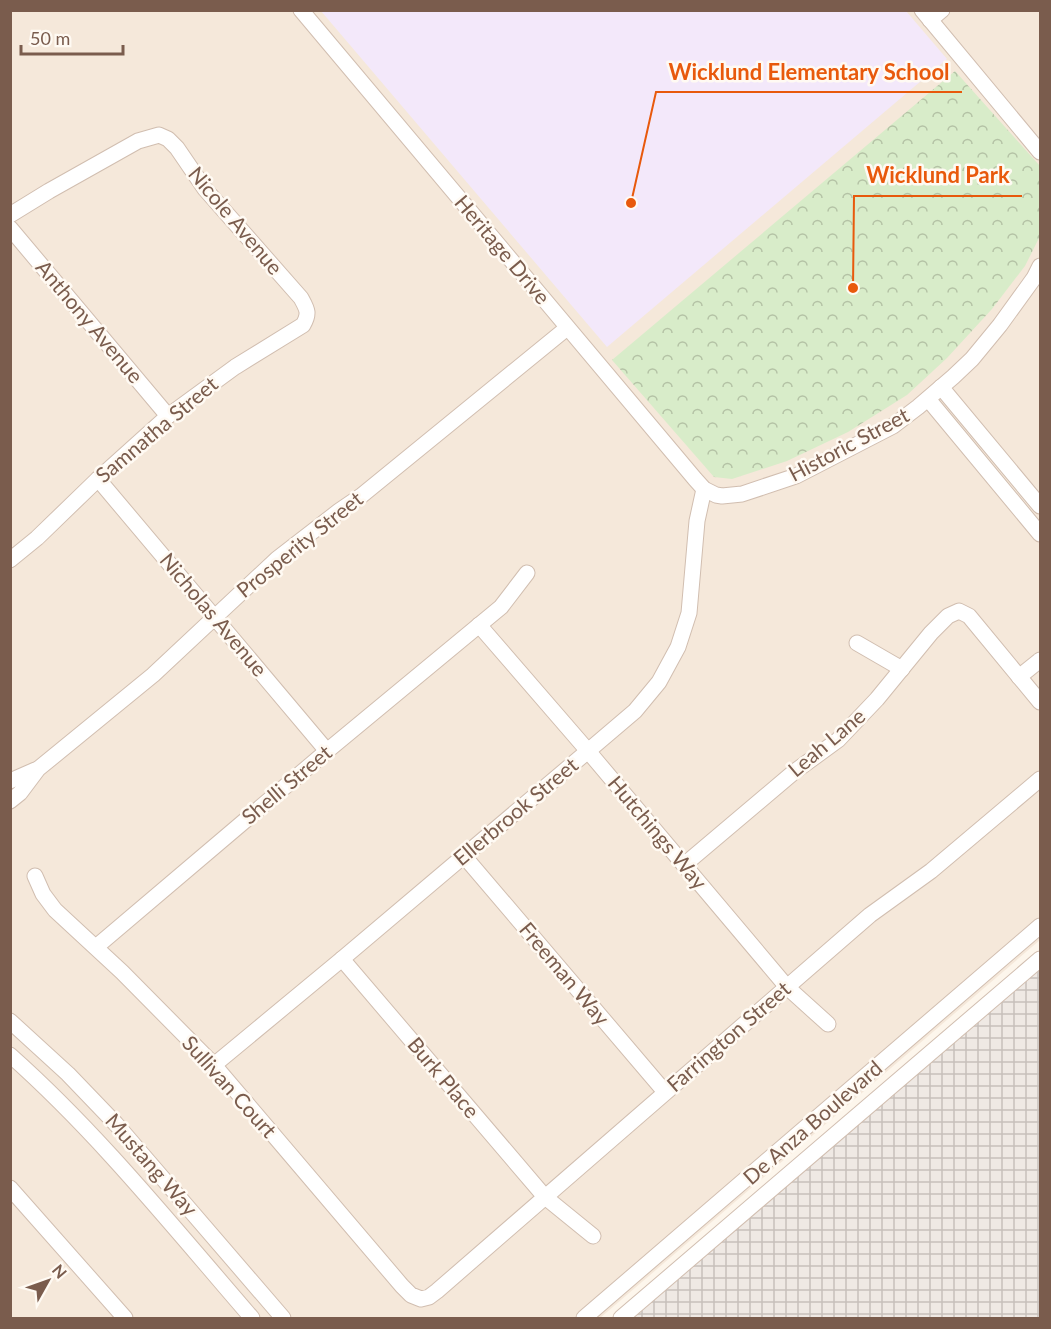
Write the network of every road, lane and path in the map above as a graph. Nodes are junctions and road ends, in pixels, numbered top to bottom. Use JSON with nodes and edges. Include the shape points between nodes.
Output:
{"nodes":[{"id":1,"x":301,"y":10,"type":"edge"},
{"id":2,"x":932,"y":14,"type":"edge"},
{"id":3,"x":1041,"y":152,"type":"edge"},
{"id":4,"x":10,"y":215,"type":"edge"},
{"id":5,"x":10,"y":228,"type":"edge"},
{"id":6,"x":1041,"y":266,"type":"edge"},
{"id":7,"x":308,"y":311,"type":"joint"},
{"id":8,"x":567,"y":328,"type":"junction"},
{"id":9,"x":941,"y":387,"type":"junction"},
{"id":10,"x":928,"y":399,"type":"junction"},
{"id":11,"x":168,"y":417,"type":"junction"},
{"id":12,"x":99,"y":479,"type":"junction"},
{"id":13,"x":704,"y":489,"type":"junction"},
{"id":14,"x":1041,"y":506,"type":"edge"},
{"id":15,"x":1041,"y":534,"type":"edge"},
{"id":16,"x":10,"y":560,"type":"edge"},
{"id":17,"x":527,"y":573,"type":"dead end"},
{"id":18,"x":214,"y":617,"type":"junction"},
{"id":19,"x":479,"y":625,"type":"junction"},
{"id":20,"x":857,"y":644,"type":"dead end"},
{"id":21,"x":1041,"y":660,"type":"edge"},
{"id":22,"x":902,"y":669,"type":"junction"},
{"id":23,"x":1019,"y":677,"type":"junction"},
{"id":24,"x":1041,"y":702,"type":"edge"},
{"id":25,"x":588,"y":751,"type":"junction"},
{"id":26,"x":327,"y":752,"type":"junction"},
{"id":27,"x":38,"y":769,"type":"junction"},
{"id":28,"x":1041,"y":779,"type":"edge"},
{"id":29,"x":10,"y":781,"type":"edge"},
{"id":30,"x":10,"y":801,"type":"edge"},
{"id":31,"x":464,"y":855,"type":"junction"},
{"id":32,"x":684,"y":865,"type":"junction"},
{"id":33,"x":35,"y":876,"type":"dead end"},
{"id":34,"x":1041,"y":926,"type":"edge"},
{"id":35,"x":96,"y":947,"type":"junction"},
{"id":36,"x":1041,"y":958,"type":"edge"},
{"id":37,"x":342,"y":959,"type":"junction"},
{"id":38,"x":787,"y":987,"type":"junction"},
{"id":39,"x":10,"y":1020,"type":"edge"},
{"id":40,"x":828,"y":1024,"type":"dead end"},
{"id":41,"x":10,"y":1055,"type":"edge"},
{"id":42,"x":214,"y":1065,"type":"junction"},
{"id":43,"x":665,"y":1092,"type":"junction"},
{"id":44,"x":10,"y":1188,"type":"edge"},
{"id":45,"x":544,"y":1197,"type":"junction"},
{"id":46,"x":592,"y":1236,"type":"dead end"},
{"id":47,"x":421,"y":1299,"type":"joint"},
{"id":48,"x":125,"y":1318,"type":"edge"},
{"id":49,"x":252,"y":1318,"type":"edge"},
{"id":50,"x":283,"y":1318,"type":"edge"},
{"id":51,"x":584,"y":1318,"type":"edge"},
{"id":52,"x":621,"y":1318,"type":"edge"}],
"edges":[{"from":1,"to":8,"type":"street","name":"Heritage Drive"},
{"from":2,"to":3,"type":"street"},
{"from":4,"to":7,"type":"street","name":"Nicole Avenue","via":[[138,141],[159,135],[177,148],[205,189],[301,298]]},
{"from":5,"to":11,"type":"street","name":"Anthony Avenue"},
{"from":6,"to":9,"type":"street","name":"Historic Street","via":[[993,334]]},
{"from":7,"to":11,"type":"street","name":"Samnatha Street","via":[[303,325],[235,367]]},
{"from":8,"to":13,"type":"street","name":"Heritage Drive"},
{"from":8,"to":18,"type":"street","name":"Prosperity Street","via":[[361,496],[277,559]]},
{"from":9,"to":10,"type":"street","name":"Historic Street"},
{"from":9,"to":14,"type":"street"},
{"from":10,"to":13,"type":"street","name":"Historic Street","via":[[893,426],[796,477],[742,494],[722,496]]},
{"from":10,"to":15,"type":"street"},
{"from":11,"to":12,"type":"street","name":"Samnatha Street"},
{"from":12,"to":16,"type":"street","name":"Samnatha Street"},
{"from":12,"to":18,"type":"street","name":"Nicholas Avenue"},
{"from":13,"to":25,"type":"street","name":"Ellerbrook Street","via":[[697,521],[689,612],[678,647],[659,682],[634,711]]},
{"from":17,"to":19,"type":"street","name":"Shelli Street","via":[[501,607]]},
{"from":18,"to":26,"type":"street","name":"Nicholas Avenue"},
{"from":18,"to":27,"type":"street","name":"Prosperity Street","via":[[153,675]]},
{"from":19,"to":25,"type":"street","name":"Hutchings Way"},
{"from":19,"to":26,"type":"street","name":"Shelli Street"},
{"from":20,"to":22,"type":"street"},
{"from":21,"to":23,"type":"street"},
{"from":22,"to":23,"type":"street","name":"Leah Lane","via":[[939,625],[959,611],[969,616]]},
{"from":22,"to":32,"type":"street","name":"Leah Lane","via":[[838,740]]},
{"from":23,"to":24,"type":"street"},
{"from":25,"to":31,"type":"street","name":"Ellerbrook Street"},
{"from":25,"to":32,"type":"street","name":"Hutchings Way"},
{"from":26,"to":35,"type":"street","name":"Shelli Street"},
{"from":27,"to":29,"type":"street","name":"Prosperity Street"},
{"from":27,"to":30,"type":"street","name":"Prosperity Street"},
{"from":28,"to":38,"type":"street","name":"Farrington Street","via":[[931,871],[870,915]]},
{"from":31,"to":37,"type":"street","name":"Ellerbrook Street"},
{"from":31,"to":43,"type":"street","name":"Freeman Way"},
{"from":32,"to":38,"type":"street","name":"Hutchings Way"},
{"from":33,"to":35,"type":"street","name":"Sullivan Court","via":[[55,910]]},
{"from":34,"to":51,"type":"street","name":"De Anza Boulevard"},
{"from":35,"to":42,"type":"street","name":"Sullivan Court"},
{"from":36,"to":52,"type":"street","name":"De Anza Boulevard"},
{"from":37,"to":42,"type":"street","name":"Ellerbrook Street"},
{"from":37,"to":45,"type":"street","name":"Burk Place"},
{"from":38,"to":40,"type":"street","name":"Hutchings Way"},
{"from":38,"to":43,"type":"street","name":"Farrington Street"},
{"from":39,"to":50,"type":"street","name":"Mustang Way","via":[[116,1124]]},
{"from":41,"to":49,"type":"street","name":"Mustang Way","via":[[93,1137]]},
{"from":42,"to":47,"type":"street","name":"Sullivan Court","via":[[388,1270],[411,1295]]},
{"from":43,"to":45,"type":"street","name":"Farrington Street"},
{"from":44,"to":48,"type":"street"},
{"from":45,"to":46,"type":"street","name":"Burk Place"},
{"from":45,"to":47,"type":"street","name":"Farrington Street","via":[[437,1291]]}]}
